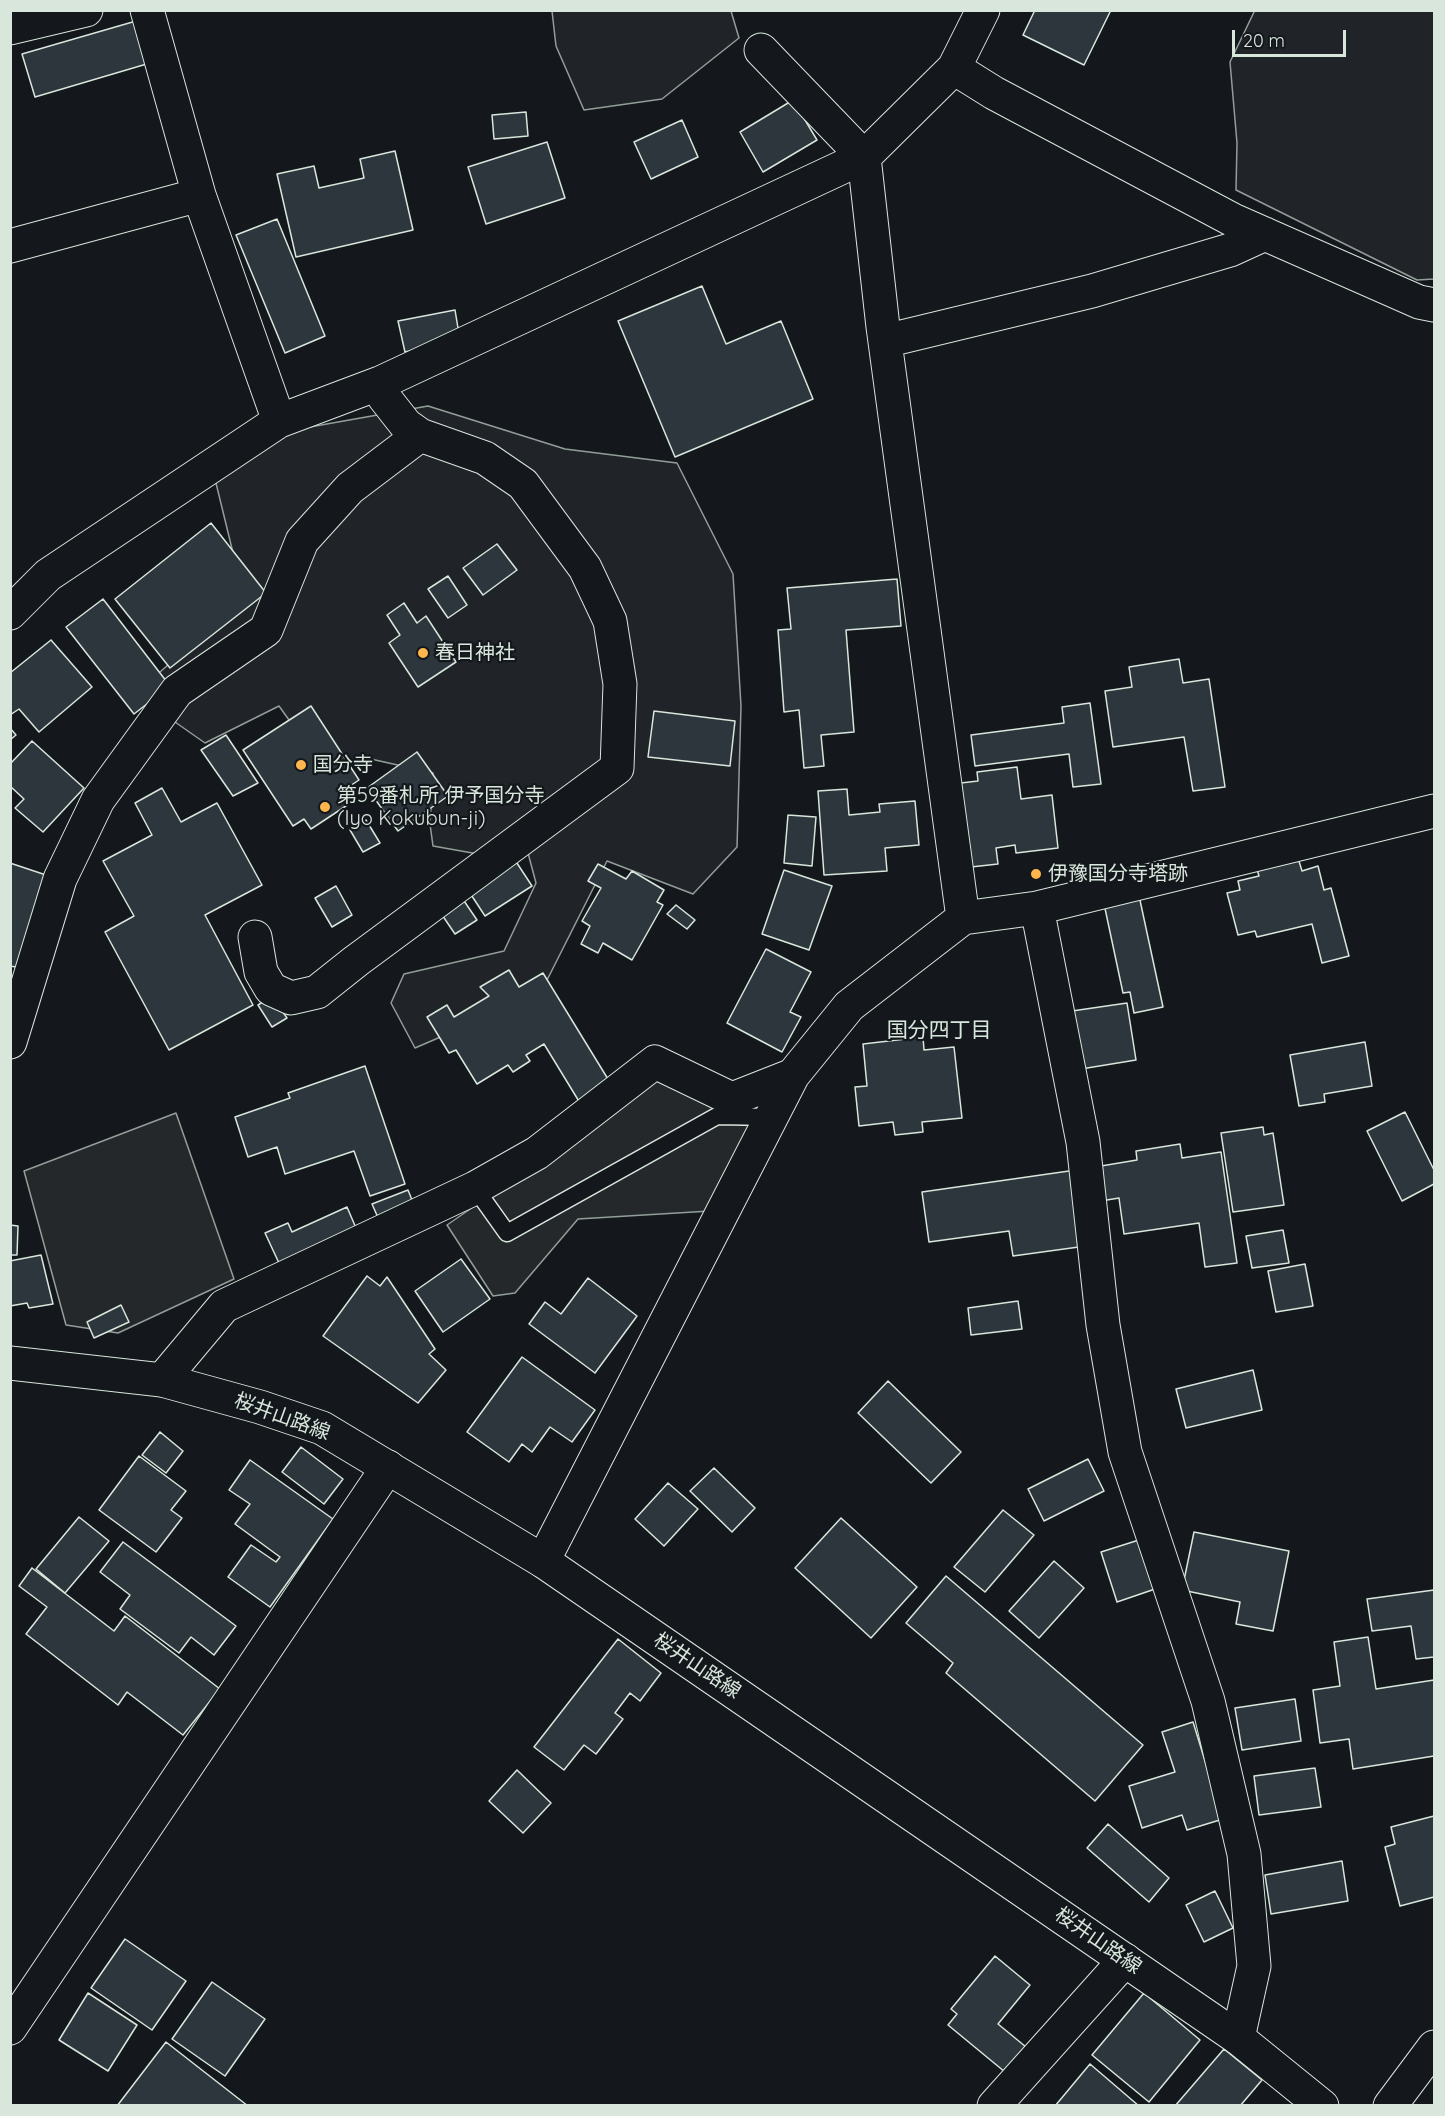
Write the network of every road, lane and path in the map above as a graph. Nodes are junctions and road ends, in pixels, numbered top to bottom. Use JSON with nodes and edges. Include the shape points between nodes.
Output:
{"nodes":[{"id":1,"x":86,"y":10,"type":"edge"},
{"id":2,"x":147,"y":10,"type":"edge"},
{"id":3,"x":983,"y":10,"type":"edge"},
{"id":4,"x":10,"y":28,"type":"edge"},
{"id":5,"x":761,"y":50,"type":"dead end"},
{"id":6,"x":954,"y":68,"type":"junction"},
{"id":7,"x":864,"y":157,"type":"junction"},
{"id":8,"x":200,"y":195,"type":"junction"},
{"id":9,"x":1264,"y":234,"type":"junction"},
{"id":10,"x":10,"y":246,"type":"edge"},
{"id":11,"x":1434,"y":305,"type":"edge"},
{"id":12,"x":885,"y":341,"type":"junction"},
{"id":13,"x":380,"y":383,"type":"junction"},
{"id":14,"x":279,"y":421,"type":"junction"},
{"id":15,"x":420,"y":435,"type":"junction"},
{"id":16,"x":10,"y":613,"type":"edge"},
{"id":17,"x":1434,"y":810,"type":"edge"},
{"id":18,"x":1037,"y":908,"type":"junction"},
{"id":19,"x":963,"y":918,"type":"junction"},
{"id":20,"x":255,"y":937,"type":"dead end"},
{"id":21,"x":10,"y":1042,"type":"edge"},
{"id":22,"x":793,"y":1075,"type":"junction"},
{"id":23,"x":771,"y":1117,"type":"junction"},
{"id":24,"x":475,"y":1188,"type":"junction"},
{"id":25,"x":10,"y":1363,"type":"edge"},
{"id":26,"x":162,"y":1380,"type":"junction"},
{"id":27,"x":388,"y":1467,"type":"junction"},
{"id":28,"x":543,"y":1561,"type":"junction"},
{"id":29,"x":1125,"y":1960,"type":"junction"},
{"id":30,"x":10,"y":2028,"type":"edge"},
{"id":31,"x":1238,"y":2038,"type":"junction"},
{"id":32,"x":1434,"y":2047,"type":"edge"},
{"id":33,"x":1314,"y":2103,"type":"edge"},
{"id":34,"x":994,"y":2106,"type":"edge"},
{"id":35,"x":1390,"y":2106,"type":"edge"}],
"edges":[{"from":1,"to":4,"type":"street"},
{"from":2,"to":8,"type":"street"},
{"from":3,"to":6,"type":"street"},
{"from":5,"to":7,"type":"street"},
{"from":6,"to":7,"type":"street"},
{"from":6,"to":9,"type":"street"},
{"from":7,"to":12,"type":"street"},
{"from":7,"to":13,"type":"street"},
{"from":8,"to":10,"type":"street"},
{"from":8,"to":14,"type":"street"},
{"from":9,"to":11,"type":"street","via":[[1419,302]]},
{"from":9,"to":12,"type":"street","via":[[1230,250],[1092,291]]},
{"from":12,"to":19,"type":"street"},
{"from":13,"to":14,"type":"street"},
{"from":13,"to":15,"type":"street","via":[[384,397],[406,425]]},
{"from":14,"to":16,"type":"street","via":[[48,575]]},
{"from":15,"to":20,"type":"street","via":[[485,458],[523,484],[585,568],[610,621],[620,684],[617,768],[317,992],[291,998],[271,989],[261,972]]},
{"from":15,"to":21,"type":"street","via":[[350,488],[302,541],[266,630],[177,691],[98,800],[60,879]]},
{"from":17,"to":18,"type":"street"},
{"from":18,"to":19,"type":"street"},
{"from":18,"to":31,"type":"street","via":[[1083,1142],[1103,1325],[1125,1452],[1208,1701],[1244,1854],[1254,1966]]},
{"from":19,"to":22,"type":"street","via":[[849,1006]]},
{"from":22,"to":23,"type":"street"},
{"from":22,"to":24,"type":"street","via":[[732,1099],[656,1062],[537,1153]]},
{"from":23,"to":24,"type":"lane","via":[[717,1116],[507,1233]]},
{"from":23,"to":28,"type":"street"},
{"from":24,"to":26,"type":"street","via":[[224,1306]]},
{"from":25,"to":26,"type":"street","name":"桜井山路線"},
{"from":26,"to":27,"type":"street","name":"桜井山路線","via":[[322,1428]]},
{"from":27,"to":28,"type":"street","name":"桜井山路線"},
{"from":27,"to":30,"type":"street"},
{"from":28,"to":29,"type":"street","name":"桜井山路線"},
{"from":29,"to":31,"type":"street","name":"桜井山路線"},
{"from":29,"to":34,"type":"street"},
{"from":31,"to":33,"type":"street","name":"桜井山路線"},
{"from":32,"to":35,"type":"street"}]}
